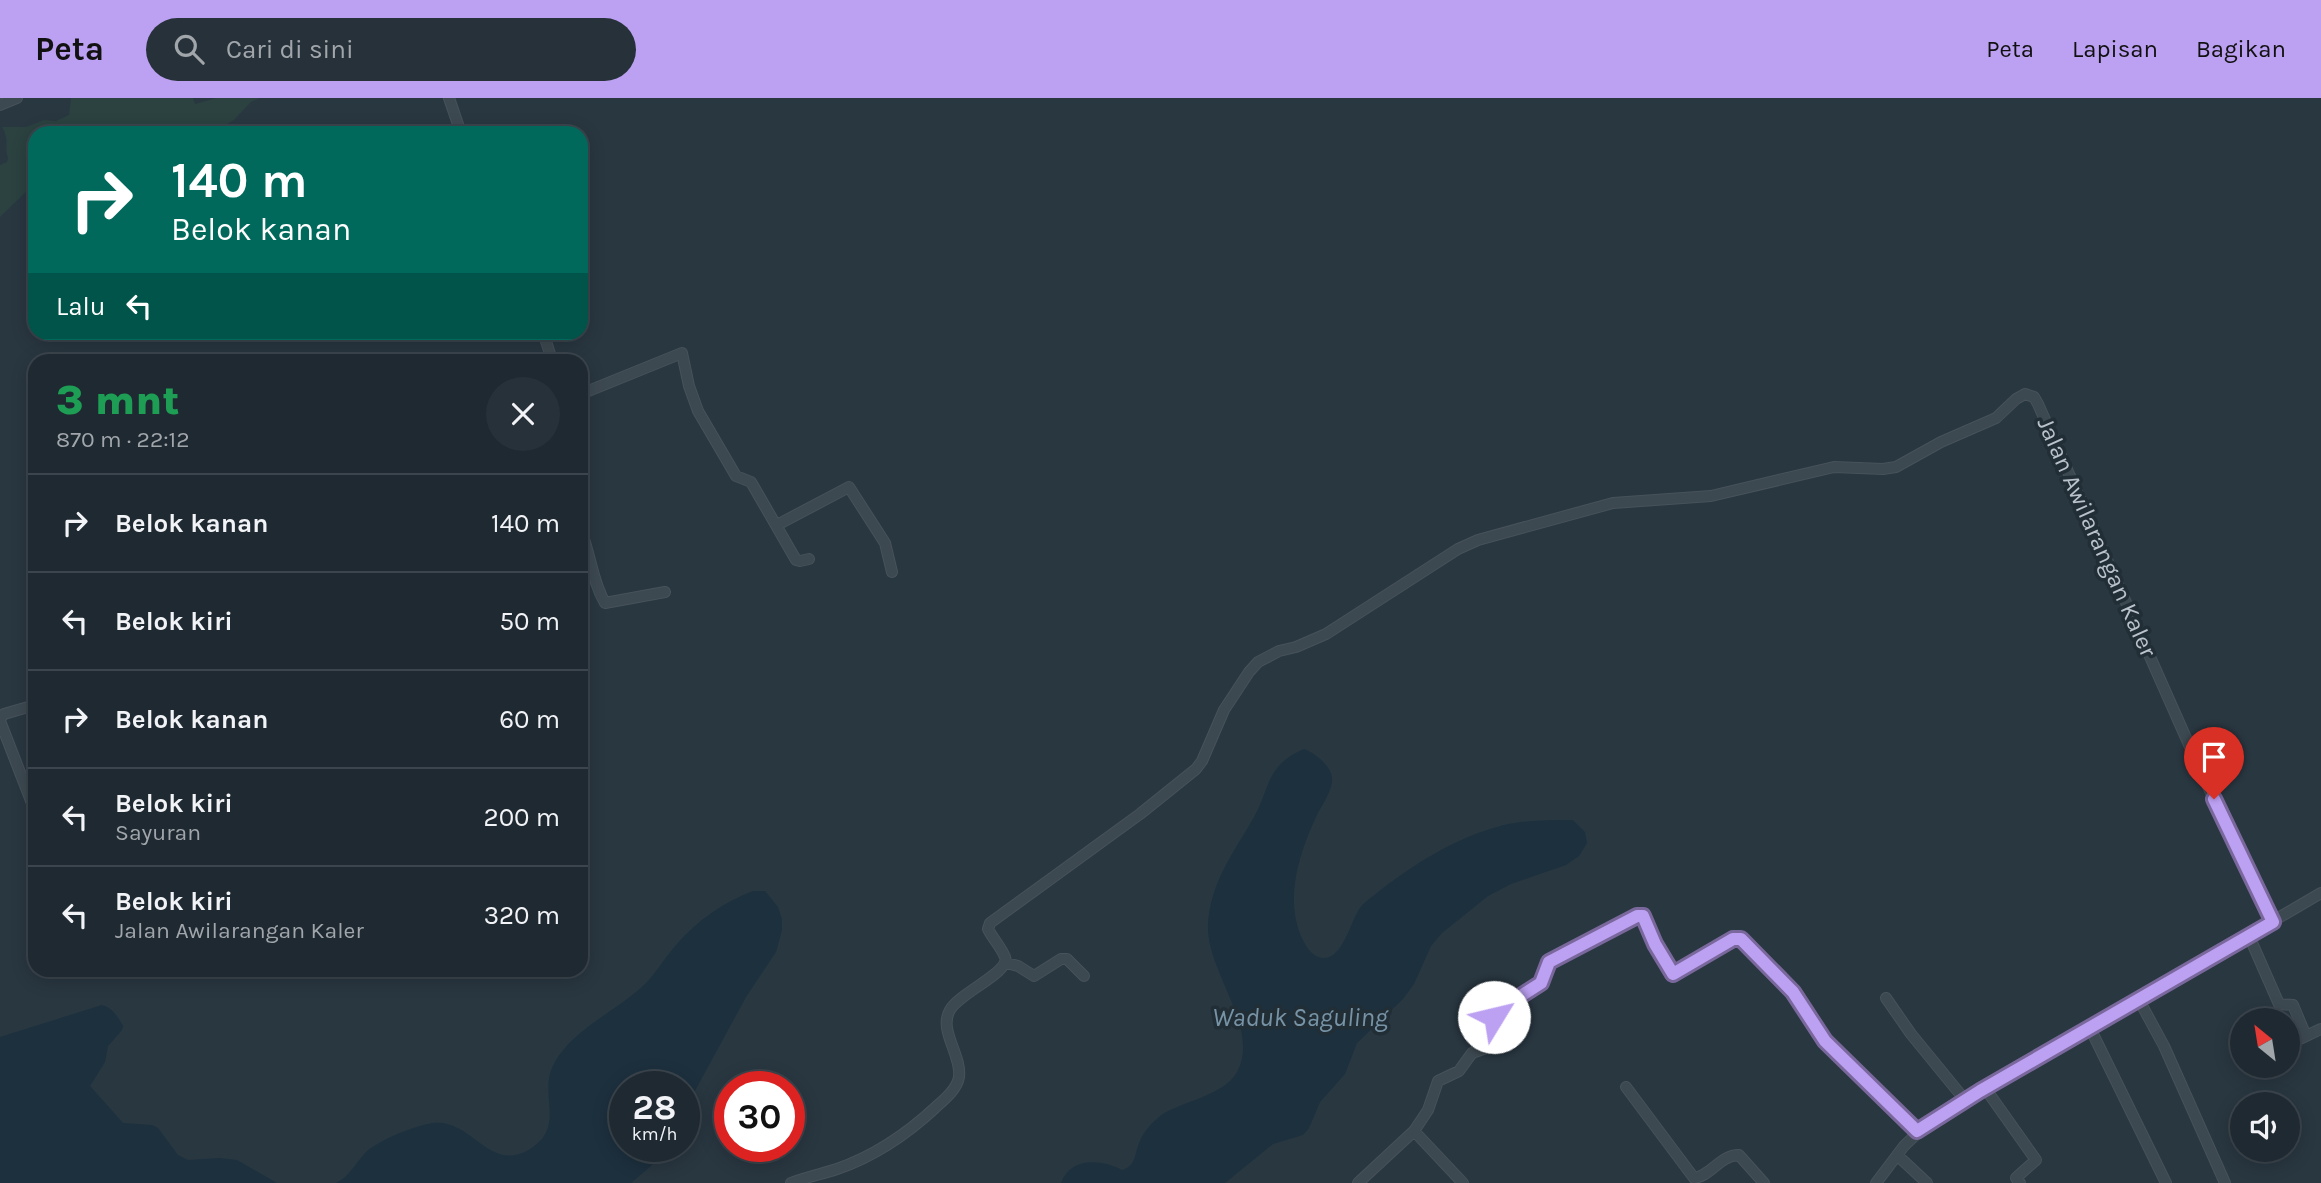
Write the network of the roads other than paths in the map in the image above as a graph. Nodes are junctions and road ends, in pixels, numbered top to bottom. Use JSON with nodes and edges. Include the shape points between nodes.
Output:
{"nodes":[{"id":1,"x":17,"y":98,"type":"edge"},
{"id":2,"x":449,"y":98,"type":"edge"},
{"id":3,"x":0,"y":105,"type":"edge"},
{"id":4,"x":459,"y":126,"type":"edge"},
{"id":5,"x":588,"y":391,"type":"edge"},
{"id":6,"x":777,"y":525,"type":"junction"},
{"id":7,"x":588,"y":550,"type":"edge"},
{"id":8,"x":808,"y":559,"type":"dead end"},
{"id":9,"x":892,"y":572,"type":"dead end"},
{"id":10,"x":665,"y":592,"type":"dead end"},
{"id":11,"x":28,"y":707,"type":"edge"},
{"id":12,"x":0,"y":722,"type":"edge"},
{"id":13,"x":11,"y":753,"type":"junction"},
{"id":14,"x":0,"y":757,"type":"edge"},
{"id":15,"x":28,"y":794,"type":"edge"},
{"id":16,"x":2321,"y":893,"type":"edge"},
{"id":17,"x":2273,"y":922,"type":"junction"},
{"id":18,"x":2249,"y":936,"type":"junction"},
{"id":19,"x":1006,"y":963,"type":"junction"},
{"id":20,"x":1084,"y":976,"type":"dead end"},
{"id":21,"x":1886,"y":998,"type":"dead end"},
{"id":22,"x":2139,"y":1000,"type":"junction"},
{"id":23,"x":2090,"y":1028,"type":"junction"},
{"id":24,"x":2321,"y":1029,"type":"edge"},
{"id":25,"x":2305,"y":1036,"type":"junction"},
{"id":26,"x":2300,"y":1038,"type":"edge"},
{"id":27,"x":1626,"y":1087,"type":"dead end"},
{"id":28,"x":1984,"y":1088,"type":"junction"},
{"id":29,"x":1965,"y":1100,"type":"junction"},
{"id":30,"x":1414,"y":1131,"type":"junction"},
{"id":31,"x":1917,"y":1131,"type":"junction"},
{"id":32,"x":1897,"y":1155,"type":"junction"},
{"id":33,"x":791,"y":1183,"type":"edge"},
{"id":34,"x":1359,"y":1183,"type":"edge"},
{"id":35,"x":1463,"y":1183,"type":"edge"},
{"id":36,"x":1764,"y":1183,"type":"edge"},
{"id":37,"x":1876,"y":1183,"type":"edge"},
{"id":38,"x":1927,"y":1183,"type":"edge"},
{"id":39,"x":2020,"y":1183,"type":"edge"},
{"id":40,"x":2166,"y":1183,"type":"edge"},
{"id":41,"x":2225,"y":1183,"type":"edge"}],
"edges":[{"from":1,"to":3,"type":"street"},
{"from":2,"to":4,"type":"street"},
{"from":5,"to":6,"type":"street","via":[[682,353],[698,411],[736,477],[751,482]]},
{"from":6,"to":8,"type":"street","via":[[796,560]]},
{"from":6,"to":9,"type":"street","via":[[849,487],[885,543]]},
{"from":7,"to":10,"type":"street","via":[[605,603]]},
{"from":11,"to":12,"type":"street","via":[[4,714]]},
{"from":12,"to":13,"type":"street"},
{"from":13,"to":14,"type":"street"},
{"from":13,"to":15,"type":"street"},
{"from":16,"to":17,"type":"street"},
{"from":17,"to":18,"type":"street"},
{"from":17,"to":19,"type":"street","name":"Jalan Awilarangan Kaler","via":[[2202,774],[2038,404],[2025,394],[1996,418],[1896,467],[1834,467],[1711,496],[1613,503],[1458,549],[1326,634],[1258,662],[1224,710],[1196,769],[990,923],[988,929]]},
{"from":18,"to":22,"type":"street"},
{"from":18,"to":25,"type":"street","via":[[2279,1004],[2293,1005]]},
{"from":19,"to":20,"type":"street","via":[[1034,975],[1067,959]]},
{"from":19,"to":33,"type":"street","via":[[949,1010],[948,1033],[959,1079],[953,1090],[883,1149]]},
{"from":21,"to":29,"type":"street"},
{"from":22,"to":23,"type":"street"},
{"from":22,"to":41,"type":"street"},
{"from":23,"to":28,"type":"street"},
{"from":23,"to":40,"type":"street"},
{"from":24,"to":25,"type":"street"},
{"from":25,"to":26,"type":"street"},
{"from":27,"to":36,"type":"street","via":[[1694,1178],[1734,1154]]},
{"from":28,"to":29,"type":"street"},
{"from":28,"to":39,"type":"street","via":[[2036,1160],[2018,1176]]},
{"from":29,"to":31,"type":"street"},
{"from":30,"to":31,"type":"street","via":[[1428,1110],[1438,1081],[1459,1071],[1472,1053],[1493,1043],[1494,1015],[1541,983],[1549,962],[1643,916],[1673,974],[1733,939],[1741,939],[1793,992],[1825,1041]]},
{"from":30,"to":34,"type":"street"},
{"from":30,"to":35,"type":"street"},
{"from":31,"to":32,"type":"street"},
{"from":32,"to":37,"type":"street"},
{"from":32,"to":38,"type":"street"}]}
